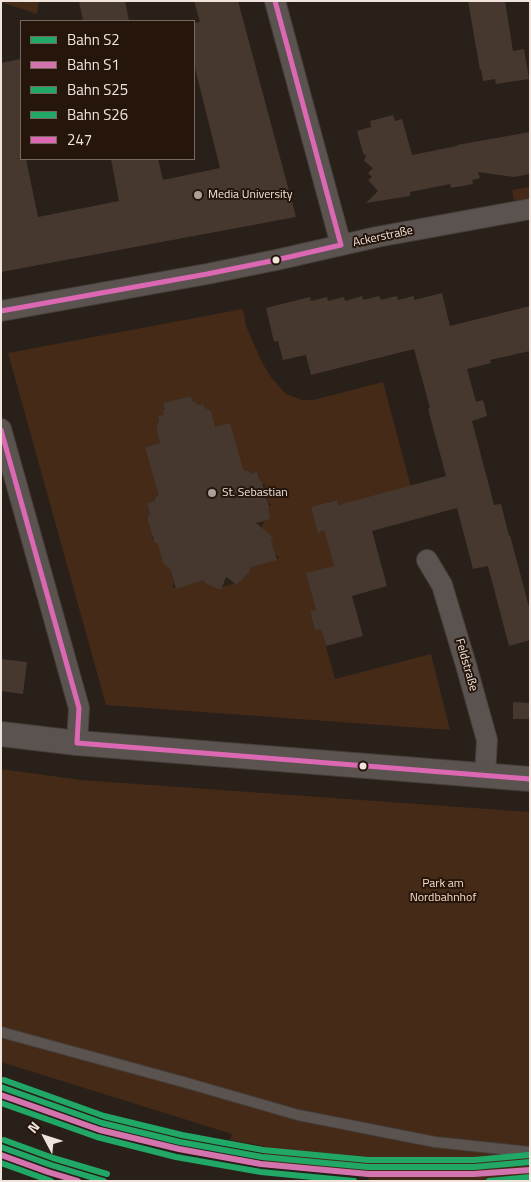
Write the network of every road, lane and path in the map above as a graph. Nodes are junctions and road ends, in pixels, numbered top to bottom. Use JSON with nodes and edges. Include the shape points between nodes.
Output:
{"nodes":[{"id":1,"x":275,"y":1,"type":"edge"},
{"id":2,"x":530,"y":209,"type":"edge"},
{"id":3,"x":341,"y":246,"type":"junction"},
{"id":4,"x":1,"y":311,"type":"edge"},
{"id":5,"x":1,"y":430,"type":"edge"},
{"id":6,"x":428,"y":560,"type":"dead end"},
{"id":7,"x":1,"y":734,"type":"edge"},
{"id":8,"x":77,"y":743,"type":"junction"},
{"id":9,"x":485,"y":776,"type":"junction"},
{"id":10,"x":530,"y":779,"type":"edge"},
{"id":11,"x":1,"y":1032,"type":"edge"},
{"id":12,"x":530,"y":1152,"type":"edge"}],
"edges":[{"from":1,"to":3,"type":"street"},
{"from":2,"to":3,"type":"street","name":"Ackerstraße"},
{"from":3,"to":4,"type":"street","name":"Ackerstraße"},
{"from":5,"to":8,"type":"street","via":[[79,708]]},
{"from":6,"to":9,"type":"street","name":"Feldstraße","via":[[442,585],[484,731],[487,743]]},
{"from":7,"to":8,"type":"street"},
{"from":8,"to":9,"type":"street"},
{"from":9,"to":10,"type":"street"},
{"from":11,"to":12,"type":"lane","via":[[298,1115],[435,1142]]}]}
